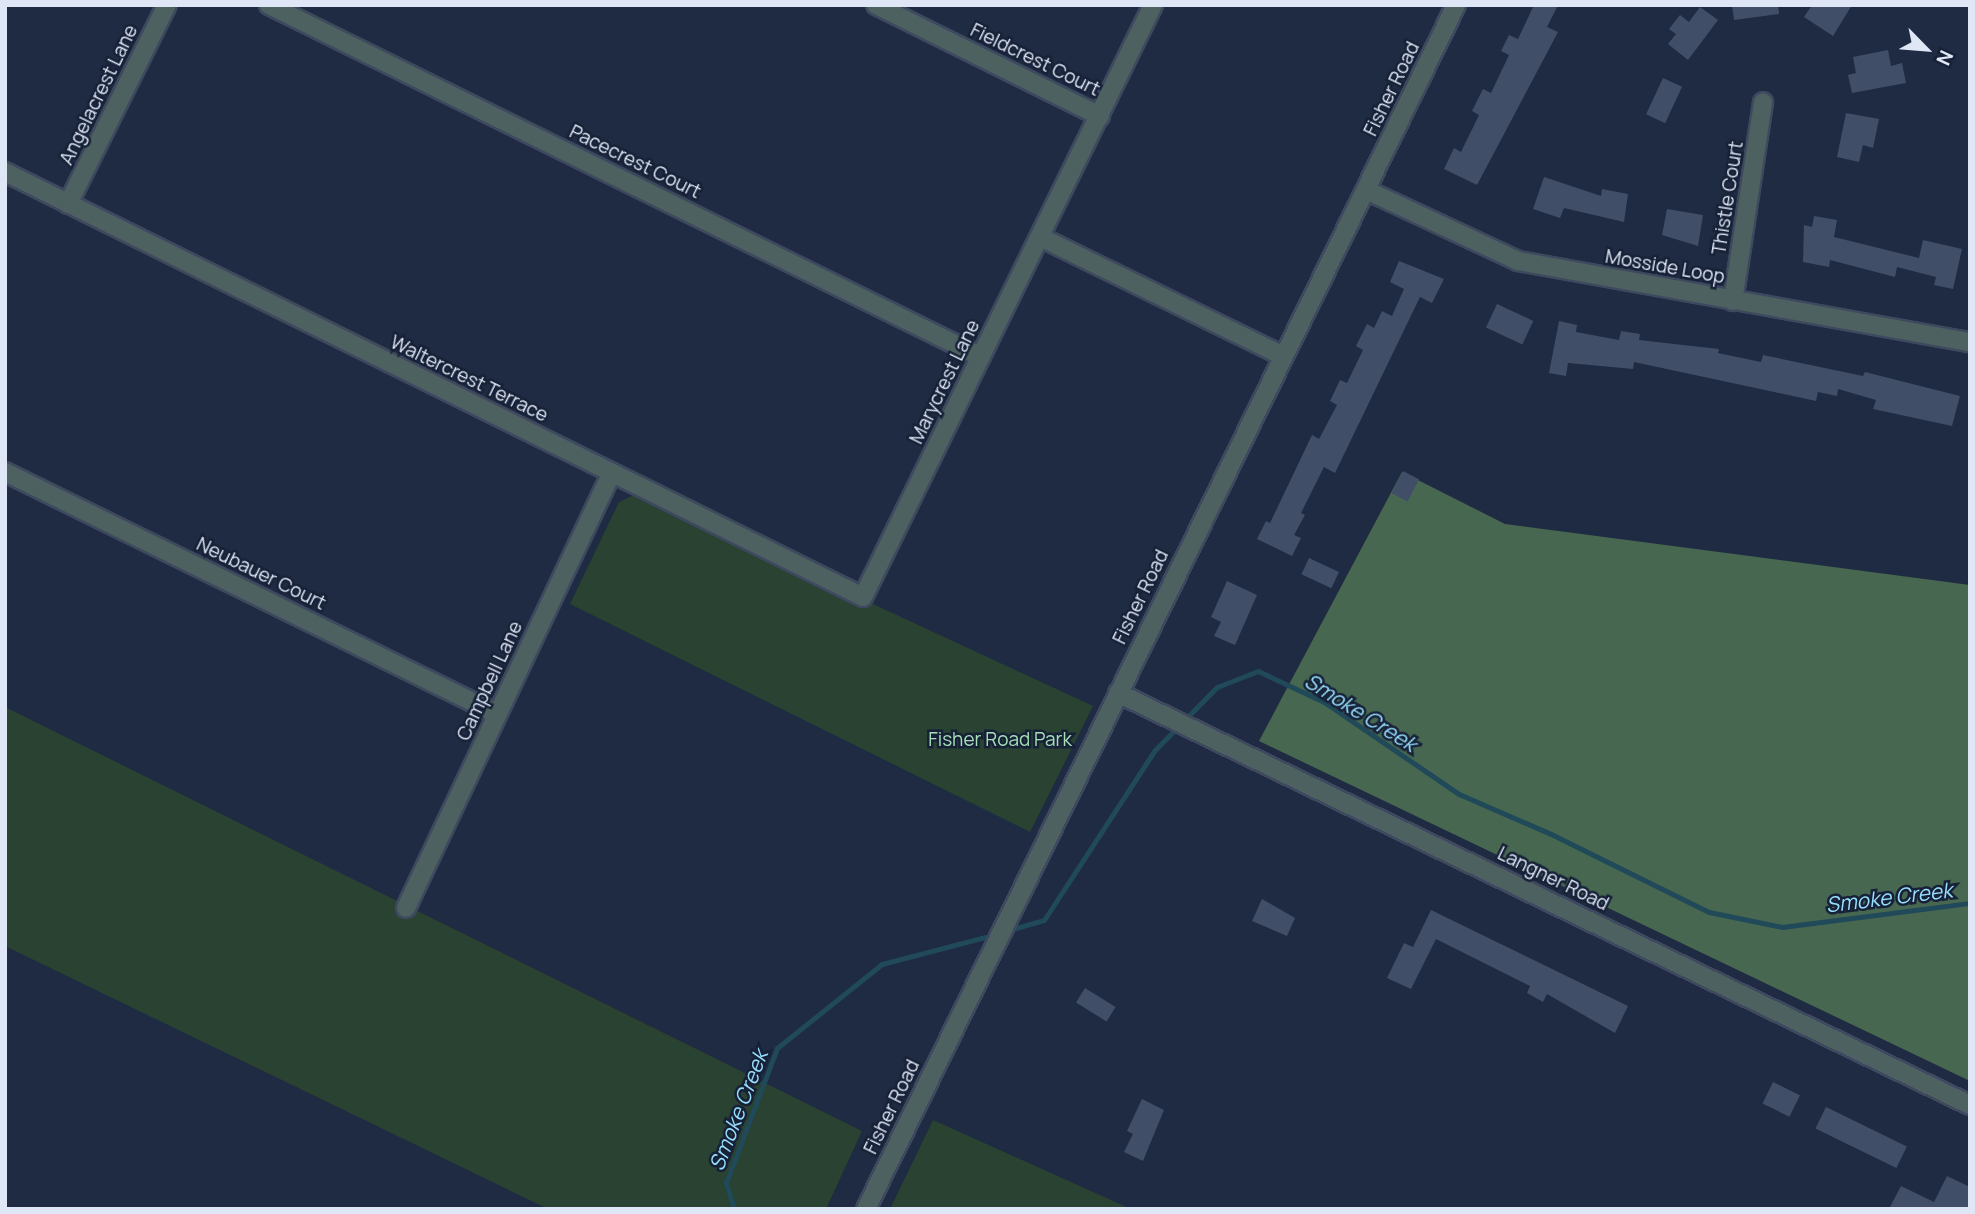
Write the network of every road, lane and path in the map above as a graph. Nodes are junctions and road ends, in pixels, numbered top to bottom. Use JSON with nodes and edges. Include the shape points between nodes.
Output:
{"nodes":[{"id":1,"x":167,"y":5,"type":"edge"},
{"id":2,"x":269,"y":5,"type":"edge"},
{"id":3,"x":876,"y":5,"type":"edge"},
{"id":4,"x":1153,"y":5,"type":"edge"},
{"id":5,"x":1457,"y":5,"type":"edge"},
{"id":6,"x":1763,"y":102,"type":"dead end"},
{"id":7,"x":1100,"y":116,"type":"junction"},
{"id":8,"x":5,"y":172,"type":"edge"},
{"id":9,"x":1366,"y":190,"type":"junction"},
{"id":10,"x":68,"y":204,"type":"junction"},
{"id":11,"x":1040,"y":237,"type":"junction"},
{"id":12,"x":1733,"y":301,"type":"junction"},
{"id":13,"x":1970,"y":342,"type":"edge"},
{"id":14,"x":1283,"y":356,"type":"junction"},
{"id":15,"x":981,"y":357,"type":"junction"},
{"id":16,"x":5,"y":472,"type":"edge"},
{"id":17,"x":612,"y":473,"type":"junction"},
{"id":18,"x":888,"y":545,"type":"joint"},
{"id":19,"x":1118,"y":693,"type":"junction"},
{"id":20,"x":498,"y":714,"type":"junction"},
{"id":21,"x":406,"y":908,"type":"dead end"},
{"id":22,"x":1970,"y":1105,"type":"edge"},
{"id":23,"x":866,"y":1209,"type":"edge"}],
"edges":[{"from":1,"to":10,"type":"street","name":"Angelacrest Lane"},
{"from":2,"to":15,"type":"street","name":"Pacecrest Court"},
{"from":3,"to":7,"type":"street","name":"Fieldcrest Court"},
{"from":4,"to":7,"type":"street","name":"Marycrest Lane"},
{"from":5,"to":9,"type":"street","name":"Fisher Road"},
{"from":6,"to":12,"type":"street","name":"Thistle Court"},
{"from":7,"to":11,"type":"street","name":"Marycrest Lane"},
{"from":8,"to":10,"type":"street","name":"Waltercrest Terrace"},
{"from":9,"to":12,"type":"street","name":"Mosside Loop","via":[[1518,261]]},
{"from":9,"to":14,"type":"street","name":"Fisher Road"},
{"from":10,"to":17,"type":"street","name":"Waltercrest Terrace"},
{"from":11,"to":14,"type":"street"},
{"from":11,"to":15,"type":"street","name":"Marycrest Lane"},
{"from":12,"to":13,"type":"street","name":"Mosside Loop"},
{"from":14,"to":19,"type":"street","name":"Fisher Road"},
{"from":15,"to":18,"type":"street","name":"Marycrest Lane"},
{"from":16,"to":20,"type":"street","name":"Neubauer Court"},
{"from":17,"to":18,"type":"street","name":"Waltercrest Terrace","via":[[863,597]]},
{"from":17,"to":20,"type":"street","name":"Campbell Lane"},
{"from":19,"to":22,"type":"street","name":"Langner Road"},
{"from":19,"to":23,"type":"street","name":"Fisher Road"},
{"from":20,"to":21,"type":"street","name":"Campbell Lane"}]}
